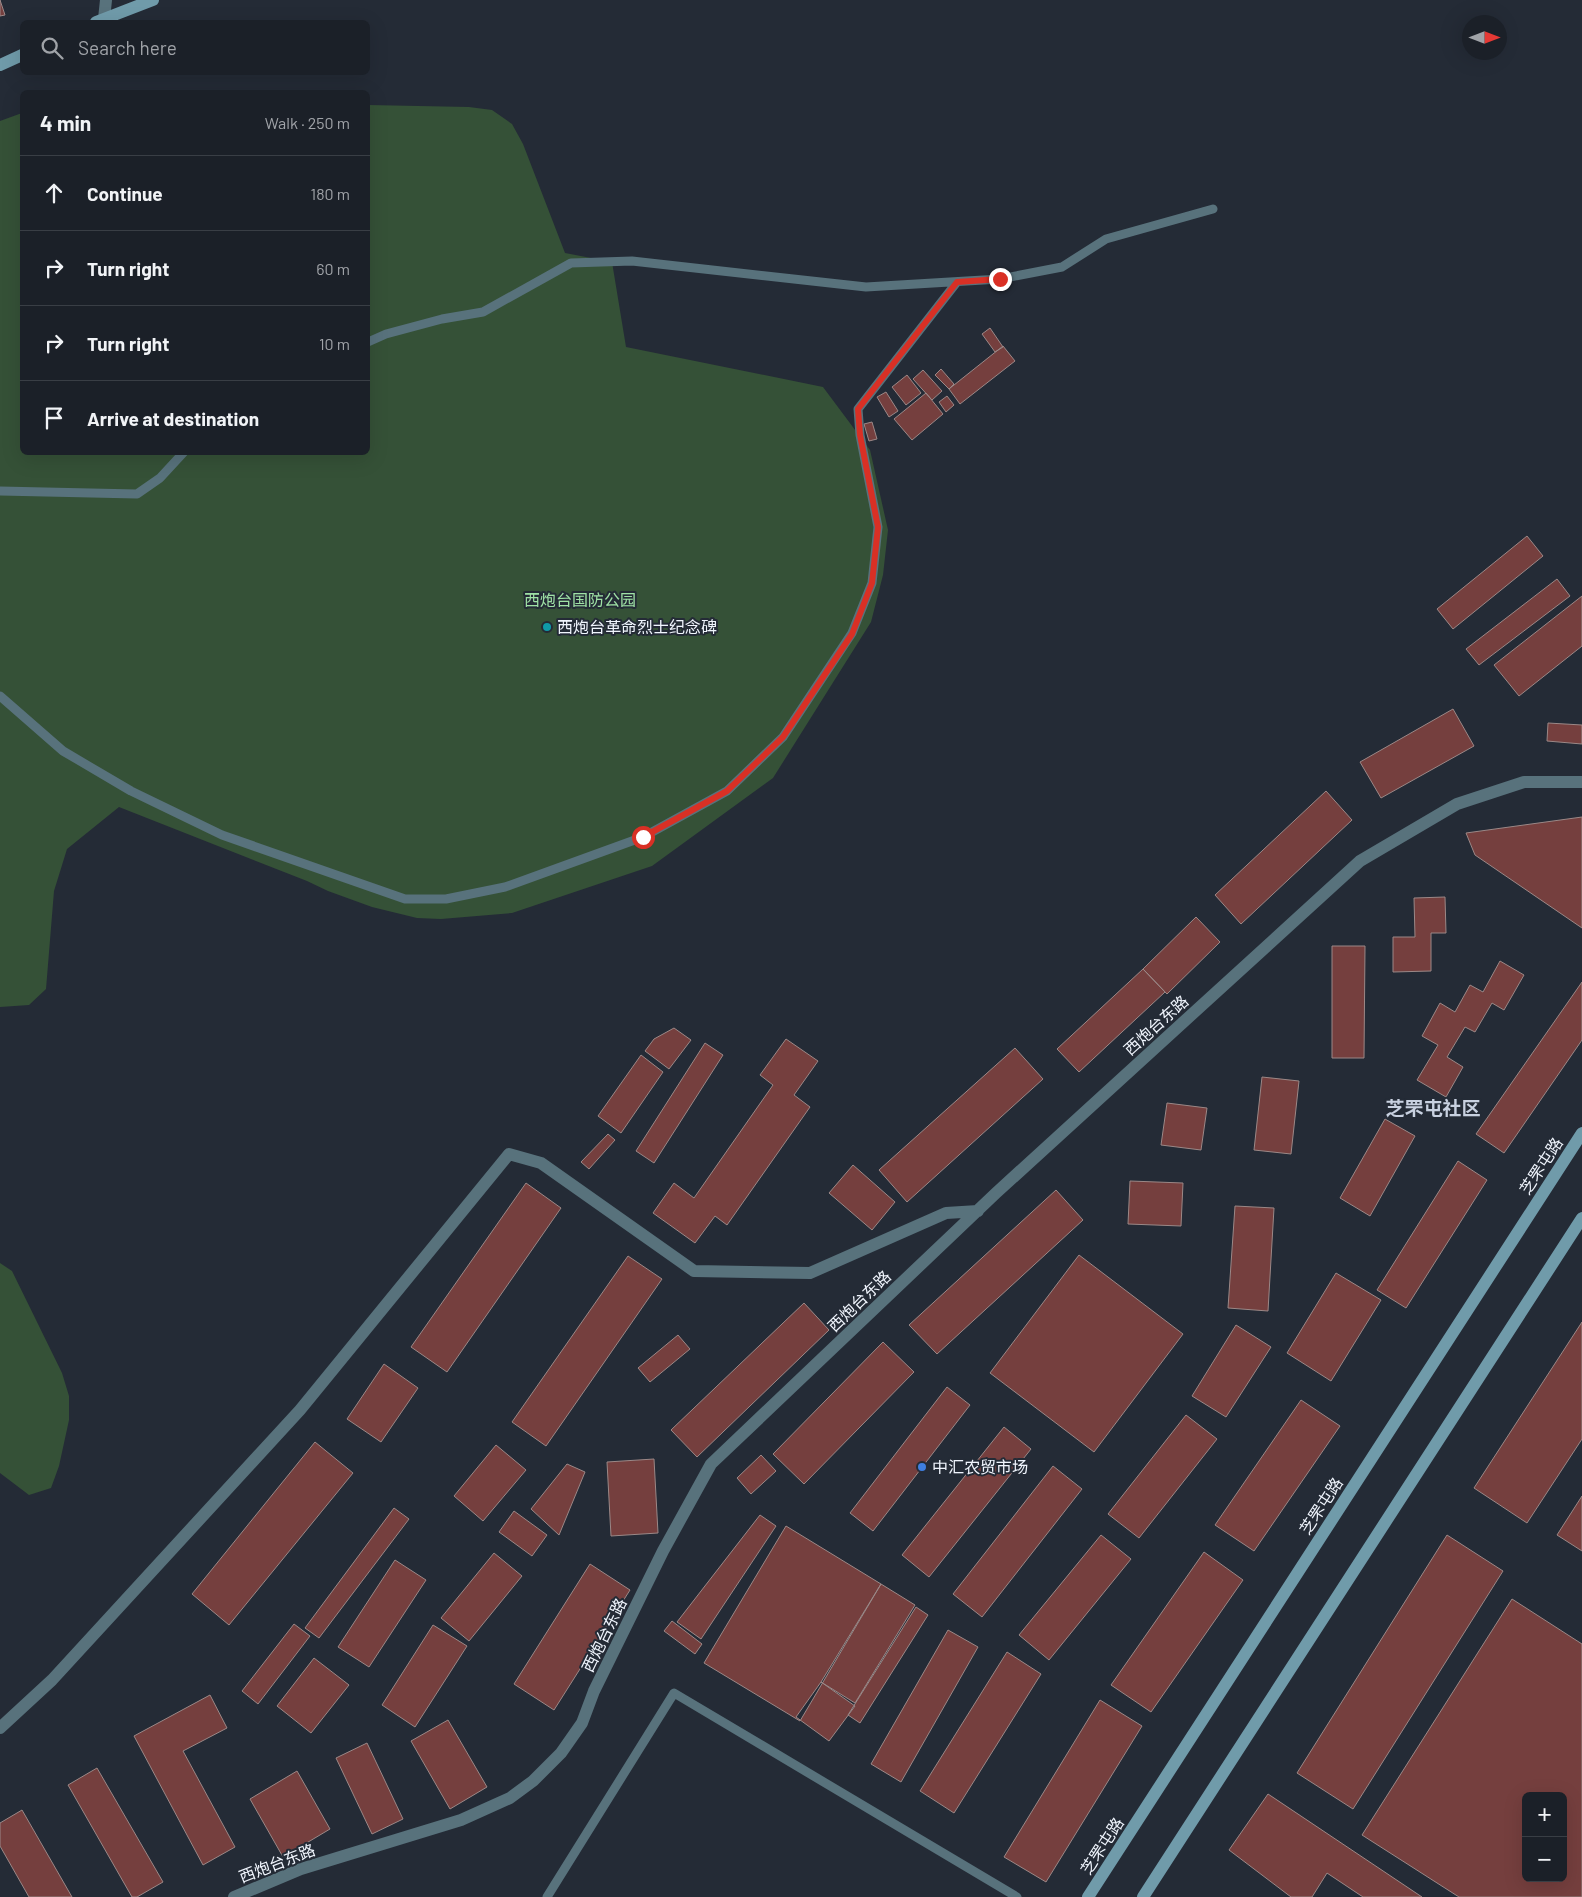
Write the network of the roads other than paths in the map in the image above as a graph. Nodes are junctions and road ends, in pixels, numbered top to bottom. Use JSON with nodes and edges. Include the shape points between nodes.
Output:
{"nodes":[{"id":1,"x":106,"y":0,"type":"edge"},
{"id":2,"x":153,"y":0,"type":"edge"},
{"id":3,"x":100,"y":20,"type":"edge"},
{"id":4,"x":103,"y":20,"type":"edge"},
{"id":5,"x":20,"y":56,"type":"edge"},
{"id":6,"x":0,"y":65,"type":"edge"},
{"id":7,"x":1213,"y":209,"type":"dead end"},
{"id":8,"x":957,"y":282,"type":"junction"},
{"id":9,"x":370,"y":341,"type":"edge"},
{"id":10,"x":181,"y":455,"type":"edge"},
{"id":11,"x":0,"y":491,"type":"edge"},
{"id":12,"x":0,"y":696,"type":"edge"},
{"id":13,"x":1582,"y":782,"type":"edge"},
{"id":14,"x":1582,"y":1133,"type":"edge"},
{"id":15,"x":978,"y":1211,"type":"junction"},
{"id":16,"x":1582,"y":1218,"type":"edge"},
{"id":17,"x":0,"y":1727,"type":"edge"},
{"id":18,"x":234,"y":1897,"type":"edge"},
{"id":19,"x":548,"y":1897,"type":"edge"},
{"id":20,"x":1017,"y":1897,"type":"edge"},
{"id":21,"x":1088,"y":1897,"type":"edge"},
{"id":22,"x":1143,"y":1897,"type":"edge"}],
"edges":[{"from":1,"to":3,"type":"street"},
{"from":2,"to":4,"type":"main road"},
{"from":5,"to":6,"type":"main road"},
{"from":7,"to":8,"type":"lane","via":[[1106,239],[1062,267],[1000,279]]},
{"from":8,"to":9,"type":"lane","via":[[866,287],[632,261],[571,263],[483,312],[442,319]]},
{"from":8,"to":12,"type":"lane","via":[[858,409],[878,527],[872,583],[852,634],[783,737],[727,791],[643,837],[505,887],[446,899],[405,899],[222,835],[131,791],[63,751]]},
{"from":10,"to":11,"type":"lane","via":[[160,478],[137,494]]},
{"from":13,"to":15,"type":"street","name":"西炮台东路","via":[[1524,782],[1457,804],[1360,861]]},
{"from":14,"to":21,"type":"main road","name":"芝罘屯路"},
{"from":15,"to":17,"type":"street","via":[[946,1213],[810,1273],[694,1271],[541,1163],[509,1154],[300,1410],[52,1680]]},
{"from":15,"to":18,"type":"street","name":"西炮台东路","via":[[711,1464],[663,1551],[582,1723],[561,1753],[533,1781],[510,1798],[461,1820],[301,1869]]},
{"from":16,"to":22,"type":"main road"},
{"from":19,"to":20,"type":"lane","via":[[674,1693]]}]}
